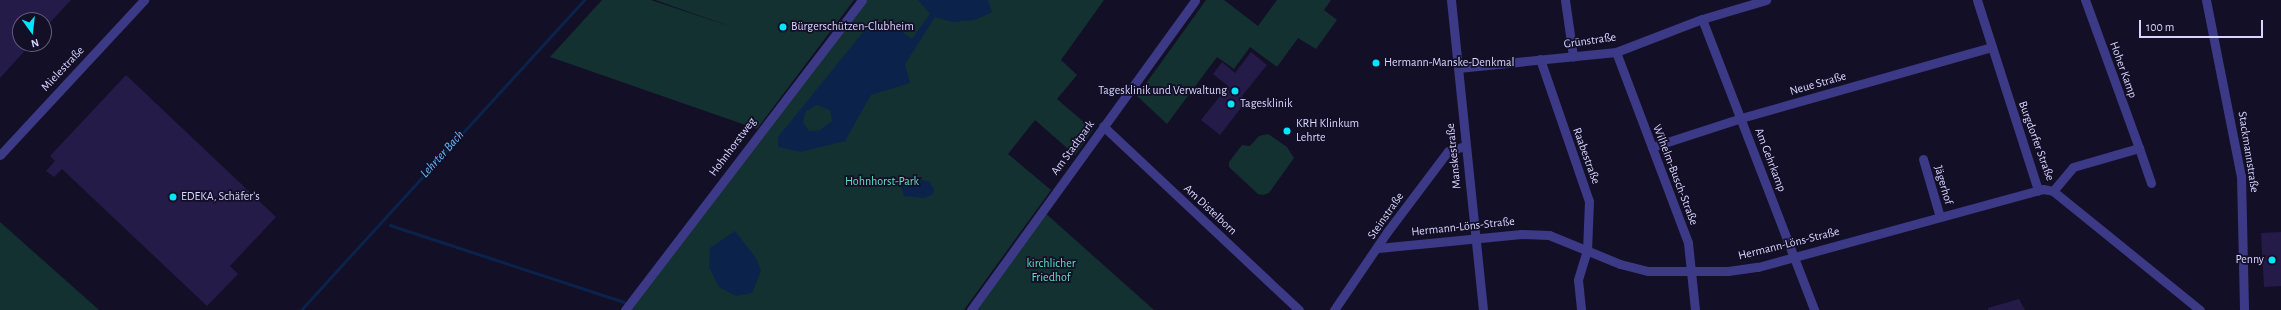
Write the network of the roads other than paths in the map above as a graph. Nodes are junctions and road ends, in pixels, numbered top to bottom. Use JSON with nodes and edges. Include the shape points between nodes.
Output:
{"nodes":[{"id":1,"x":144,"y":0,"type":"edge"},
{"id":2,"x":862,"y":0,"type":"edge"},
{"id":3,"x":1195,"y":0,"type":"edge"},
{"id":4,"x":1451,"y":0,"type":"edge"},
{"id":5,"x":1565,"y":0,"type":"edge"},
{"id":6,"x":1766,"y":0,"type":"edge"},
{"id":7,"x":1977,"y":0,"type":"edge"},
{"id":8,"x":2085,"y":0,"type":"edge"},
{"id":9,"x":2206,"y":0,"type":"edge"},
{"id":10,"x":1702,"y":19,"type":"junction"},
{"id":11,"x":1992,"y":47,"type":"junction"},
{"id":12,"x":1616,"y":52,"type":"junction"},
{"id":13,"x":1572,"y":56,"type":"junction"},
{"id":14,"x":1540,"y":59,"type":"junction"},
{"id":15,"x":1458,"y":68,"type":"junction"},
{"id":16,"x":1741,"y":118,"type":"junction"},
{"id":17,"x":1104,"y":126,"type":"junction"},
{"id":18,"x":1465,"y":146,"type":"junction"},
{"id":19,"x":1652,"y":147,"type":"junction"},
{"id":20,"x":2139,"y":148,"type":"junction"},
{"id":21,"x":0,"y":155,"type":"edge"},
{"id":22,"x":1923,"y":159,"type":"dead end"},
{"id":23,"x":2151,"y":183,"type":"dead end"},
{"id":24,"x":2038,"y":190,"type":"junction"},
{"id":25,"x":2053,"y":191,"type":"junction"},
{"id":26,"x":1940,"y":217,"type":"junction"},
{"id":27,"x":1475,"y":238,"type":"junction"},
{"id":28,"x":1378,"y":248,"type":"junction"},
{"id":29,"x":1588,"y":250,"type":"junction"},
{"id":30,"x":1794,"y":257,"type":"junction"},
{"id":31,"x":1690,"y":273,"type":"junction"},
{"id":32,"x":625,"y":310,"type":"edge"},
{"id":33,"x":971,"y":310,"type":"edge"},
{"id":34,"x":1299,"y":310,"type":"edge"},
{"id":35,"x":1334,"y":310,"type":"edge"},
{"id":36,"x":1483,"y":310,"type":"edge"},
{"id":37,"x":1581,"y":310,"type":"edge"},
{"id":38,"x":1695,"y":310,"type":"edge"},
{"id":39,"x":1814,"y":310,"type":"edge"},
{"id":40,"x":2200,"y":310,"type":"edge"},
{"id":41,"x":2244,"y":310,"type":"edge"}],
"edges":[{"from":1,"to":21,"type":"street","name":"Mielestraße"},
{"from":2,"to":32,"type":"street","name":"Hohnhorstweg"},
{"from":3,"to":17,"type":"street","name":"Am Stadtpark"},
{"from":4,"to":15,"type":"street","name":"Manskestraße"},
{"from":5,"to":13,"type":"street"},
{"from":6,"to":10,"type":"street","name":"Grünstraße"},
{"from":7,"to":11,"type":"street","name":"Burgdorfer Straße"},
{"from":8,"to":20,"type":"street","name":"Hoher Kamp"},
{"from":9,"to":41,"type":"street","name":"Stackmannstraße","via":[[2241,176]]},
{"from":10,"to":12,"type":"street","name":"Grünstraße"},
{"from":10,"to":16,"type":"street","name":"Am Gehrkamp"},
{"from":11,"to":16,"type":"street","name":"Neue Straße"},
{"from":11,"to":24,"type":"street","name":"Burgdorfer Straße"},
{"from":12,"to":13,"type":"street","name":"Grünstraße"},
{"from":12,"to":19,"type":"street","name":"Wilhelm-Busch-Straße"},
{"from":13,"to":14,"type":"street","name":"Grünstraße"},
{"from":14,"to":15,"type":"street","name":"Grünstraße"},
{"from":14,"to":29,"type":"street","name":"Raabestraße","via":[[1584,181],[1589,201]]},
{"from":15,"to":18,"type":"street","name":"Manskestraße"},
{"from":16,"to":19,"type":"street","name":"Neue Straße"},
{"from":16,"to":30,"type":"street","name":"Am Gehrkamp"},
{"from":17,"to":33,"type":"street","name":"Am Stadtpark"},
{"from":17,"to":34,"type":"street","name":"Am Distelborn"},
{"from":18,"to":27,"type":"street","name":"Manskestraße"},
{"from":18,"to":28,"type":"street","name":"Steinstraße","via":[[1448,151],[1387,232]]},
{"from":19,"to":31,"type":"street","name":"Wilhelm-Busch-Straße","via":[[1688,243]]},
{"from":20,"to":23,"type":"street","name":"Hoher Kamp"},
{"from":20,"to":25,"type":"street","via":[[2073,167]]},
{"from":22,"to":26,"type":"street","name":"Jägerhof"},
{"from":24,"to":25,"type":"street","name":"Burgdorfer Straße"},
{"from":24,"to":26,"type":"street","name":"Hermann-Löns-Straße"},
{"from":25,"to":40,"type":"street","name":"Burgdorfer Straße"},
{"from":26,"to":30,"type":"street","name":"Hermann-Löns-Straße"},
{"from":27,"to":28,"type":"street","name":"Hermann-Löns-Straße"},
{"from":27,"to":29,"type":"street","name":"Hermann-Löns-Straße","via":[[1521,234],[1549,236]]},
{"from":27,"to":36,"type":"street","name":"Manskestraße"},
{"from":28,"to":35,"type":"street","name":"Steinstraße"},
{"from":29,"to":31,"type":"street","name":"Hermann-Löns-Straße","via":[[1648,271]]},
{"from":29,"to":37,"type":"street","name":"Raabestraße","via":[[1578,280]]},
{"from":30,"to":31,"type":"street","name":"Hermann-Löns-Straße","via":[[1758,267]]},
{"from":30,"to":39,"type":"street","name":"Am Gehrkamp"},
{"from":31,"to":38,"type":"street","name":"Wilhelm-Busch-Straße"}]}
